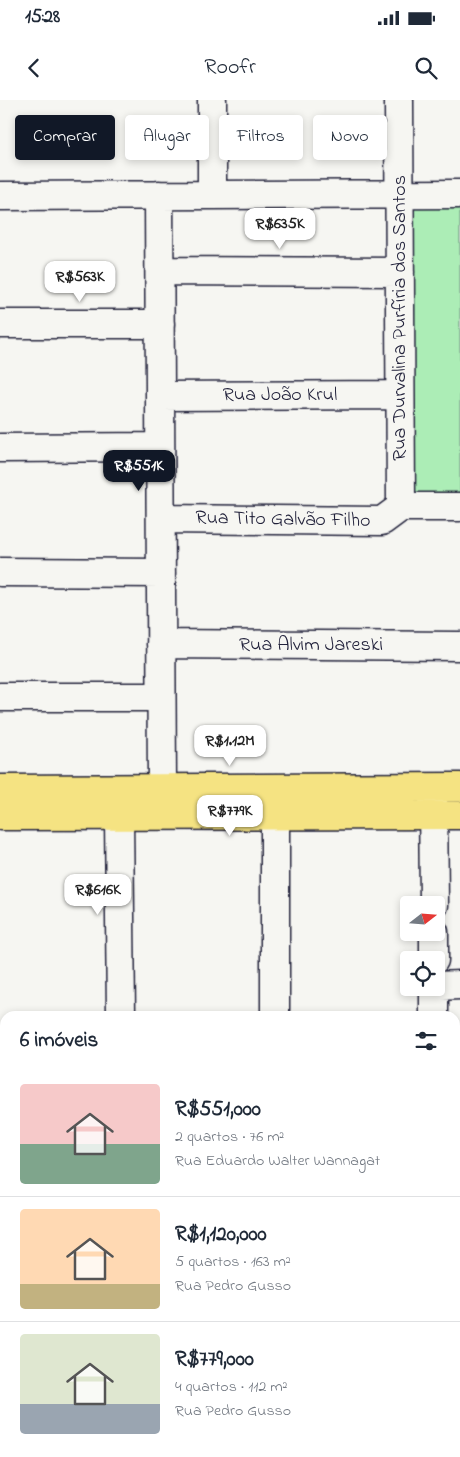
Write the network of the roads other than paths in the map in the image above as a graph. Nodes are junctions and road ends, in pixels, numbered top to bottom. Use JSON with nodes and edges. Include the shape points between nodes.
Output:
{"nodes":[{"id":1,"x":212,"y":100,"type":"edge"},
{"id":2,"x":399,"y":100,"type":"edge"},
{"id":3,"x":400,"y":194,"type":"junction"},
{"id":4,"x":460,"y":194,"type":"edge"},
{"id":5,"x":159,"y":195,"type":"junction"},
{"id":6,"x":212,"y":195,"type":"junction"},
{"id":7,"x":0,"y":196,"type":"edge"},
{"id":8,"x":160,"y":271,"type":"junction"},
{"id":9,"x":400,"y":272,"type":"junction"},
{"id":10,"x":0,"y":324,"type":"edge"},
{"id":11,"x":160,"y":324,"type":"junction"},
{"id":12,"x":400,"y":395,"type":"junction"},
{"id":13,"x":160,"y":396,"type":"junction"},
{"id":14,"x":0,"y":448,"type":"edge"},
{"id":15,"x":160,"y":448,"type":"junction"},
{"id":16,"x":460,"y":506,"type":"edge"},
{"id":17,"x":401,"y":507,"type":"junction"},
{"id":18,"x":161,"y":519,"type":"junction"},
{"id":19,"x":0,"y":572,"type":"edge"},
{"id":20,"x":161,"y":573,"type":"junction"},
{"id":21,"x":161,"y":644,"type":"junction"},
{"id":22,"x":460,"y":646,"type":"edge"},
{"id":23,"x":0,"y":697,"type":"edge"},
{"id":24,"x":161,"y":697,"type":"junction"},
{"id":25,"x":447,"y":787,"type":"edge"},
{"id":26,"x":162,"y":788,"type":"junction"},
{"id":27,"x":0,"y":789,"type":"edge"},
{"id":28,"x":274,"y":815,"type":"junction"},
{"id":29,"x":447,"y":815,"type":"edge"},
{"id":30,"x":0,"y":816,"type":"edge"},
{"id":31,"x":119,"y":816,"type":"junction"},
{"id":32,"x":435,"y":896,"type":"edge"},
{"id":33,"x":460,"y":986,"type":"edge"},
{"id":34,"x":445,"y":987,"type":"edge"},
{"id":35,"x":435,"y":996,"type":"edge"},
{"id":36,"x":120,"y":1011,"type":"edge"},
{"id":37,"x":275,"y":1011,"type":"edge"},
{"id":38,"x":434,"y":1011,"type":"edge"}],
"edges":[{"from":1,"to":6,"type":"street"},
{"from":2,"to":3,"type":"street","name":"Rua Durvalina Purfíria dos Santos"},
{"from":3,"to":4,"type":"street"},
{"from":3,"to":6,"type":"street"},
{"from":3,"to":9,"type":"street","name":"Rua Durvalina Purfíria dos Santos"},
{"from":5,"to":6,"type":"street"},
{"from":5,"to":7,"type":"street"},
{"from":5,"to":8,"type":"street"},
{"from":8,"to":9,"type":"street"},
{"from":8,"to":11,"type":"street"},
{"from":9,"to":12,"type":"street","name":"Rua Durvalina Purfíria dos Santos"},
{"from":10,"to":11,"type":"street"},
{"from":11,"to":13,"type":"street"},
{"from":12,"to":13,"type":"street","name":"Rua João Krul"},
{"from":12,"to":17,"type":"street","name":"Rua Durvalina Purfíria dos Santos"},
{"from":13,"to":15,"type":"street"},
{"from":14,"to":15,"type":"street"},
{"from":15,"to":18,"type":"street"},
{"from":16,"to":17,"type":"street"},
{"from":17,"to":18,"type":"street","name":"Rua Tito Galvão Filho","via":[[382,521]]},
{"from":18,"to":20,"type":"street"},
{"from":19,"to":20,"type":"street"},
{"from":20,"to":21,"type":"street"},
{"from":21,"to":22,"type":"street","name":"Rua Alvim Jareski"},
{"from":21,"to":24,"type":"street"},
{"from":23,"to":24,"type":"street"},
{"from":24,"to":26,"type":"street"},
{"from":25,"to":26,"type":"main road"},
{"from":25,"to":29,"type":"street"},
{"from":26,"to":27,"type":"main road"},
{"from":28,"to":29,"type":"main road"},
{"from":28,"to":31,"type":"main road"},
{"from":28,"to":37,"type":"street"},
{"from":29,"to":32,"type":"street"},
{"from":30,"to":31,"type":"main road"},
{"from":31,"to":36,"type":"street"},
{"from":33,"to":34,"type":"street"},
{"from":35,"to":38,"type":"street"}]}
